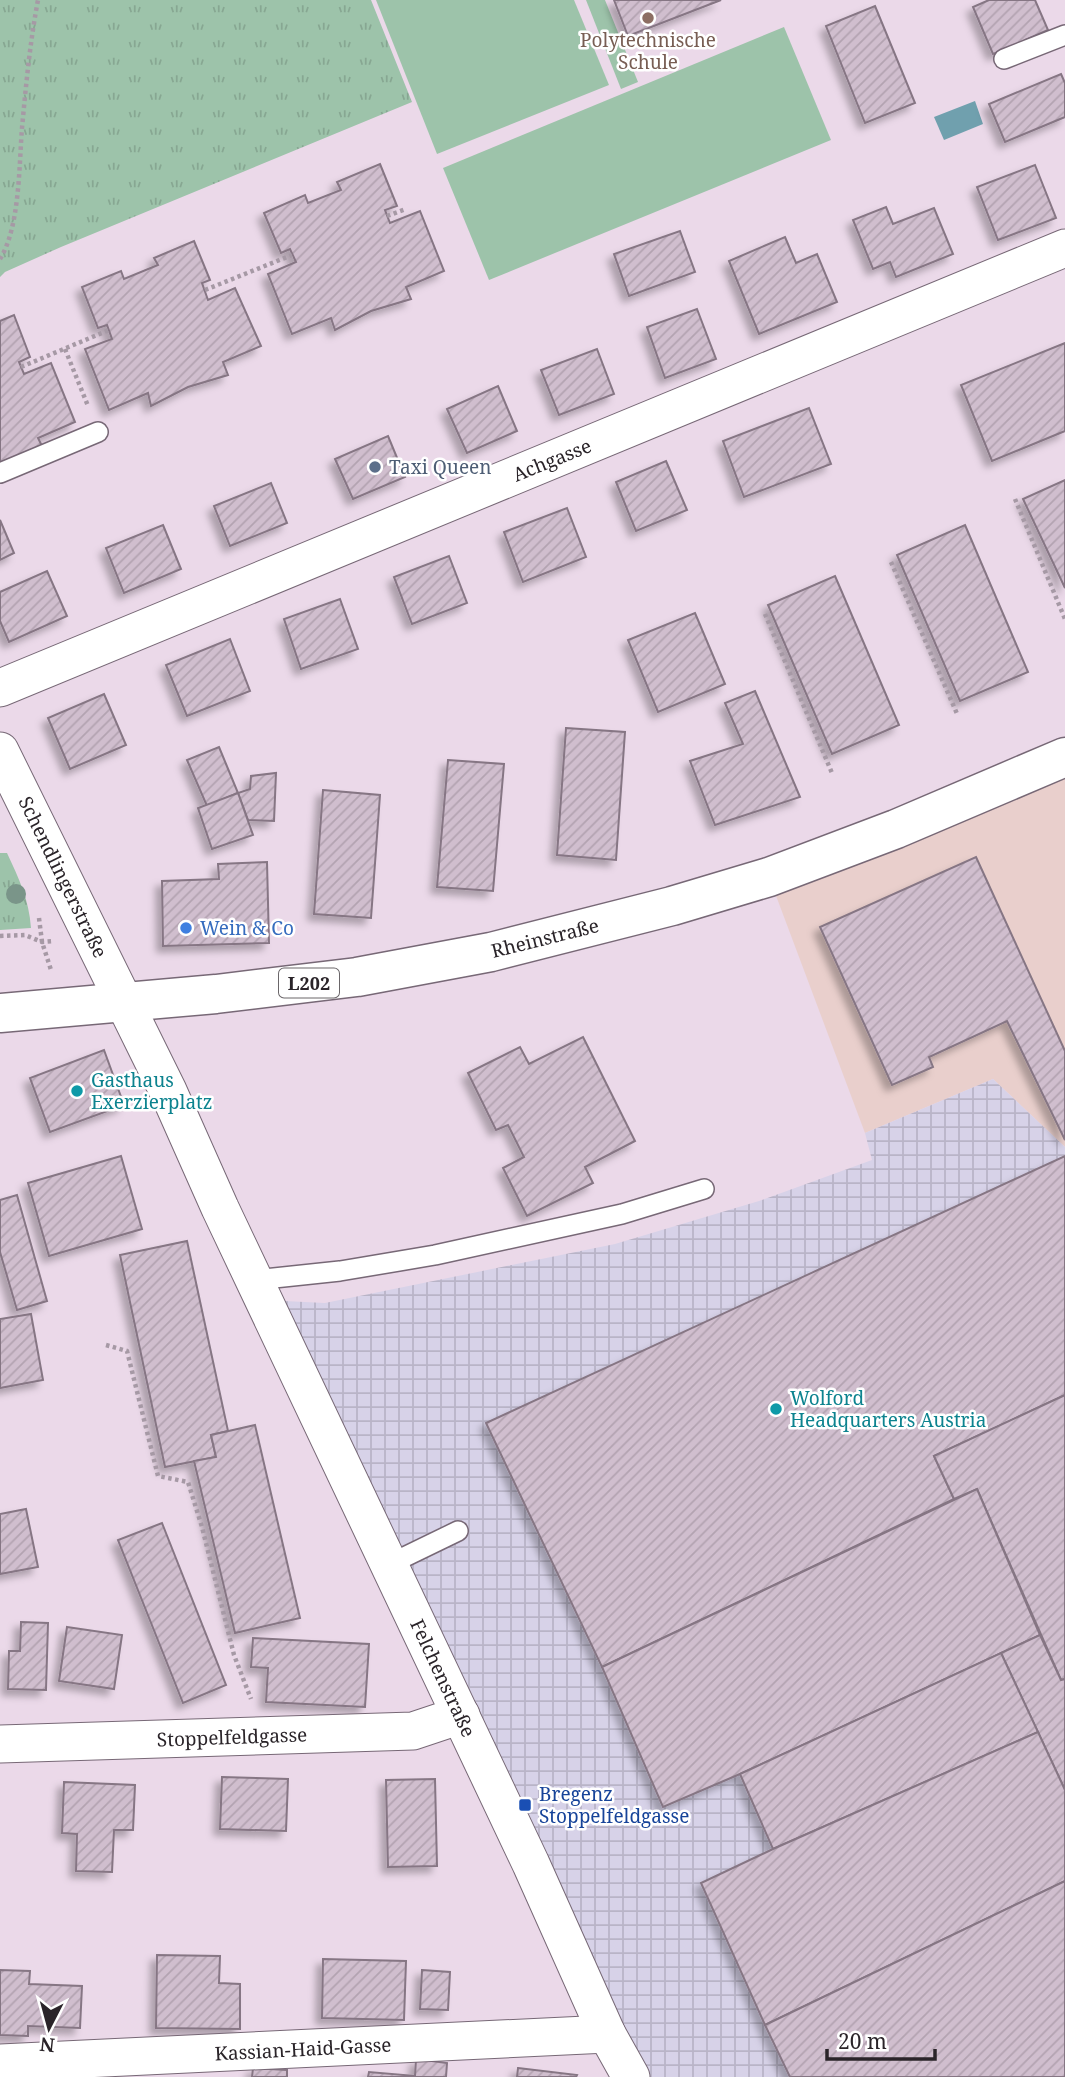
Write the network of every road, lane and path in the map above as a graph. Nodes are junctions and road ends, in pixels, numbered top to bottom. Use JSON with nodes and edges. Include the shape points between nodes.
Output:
{"nodes":[{"id":1,"x":38,"y":0,"type":"edge"},
{"id":2,"x":1065,"y":35,"type":"edge"},
{"id":3,"x":1004,"y":59,"type":"dead end"},
{"id":4,"x":406,"y":209,"type":"dead end"},
{"id":5,"x":387,"y":216,"type":"dead end"},
{"id":6,"x":1065,"y":248,"type":"edge"},
{"id":7,"x":292,"y":255,"type":"dead end"},
{"id":8,"x":0,"y":259,"type":"edge"},
{"id":9,"x":205,"y":290,"type":"dead end"},
{"id":10,"x":109,"y":330,"type":"dead end"},
{"id":11,"x":65,"y":349,"type":"junction"},
{"id":12,"x":21,"y":367,"type":"dead end"},
{"id":13,"x":98,"y":432,"type":"joint"},
{"id":14,"x":0,"y":473,"type":"edge"},
{"id":15,"x":1015,"y":499,"type":"dead end"},
{"id":16,"x":891,"y":562,"type":"dead end"},
{"id":17,"x":765,"y":614,"type":"dead end"},
{"id":18,"x":1065,"y":619,"type":"edge"},
{"id":19,"x":0,"y":688,"type":"edge"},
{"id":20,"x":958,"y":716,"type":"dead end"},
{"id":21,"x":0,"y":751,"type":"edge"},
{"id":22,"x":1065,"y":757,"type":"edge"},
{"id":23,"x":832,"y":773,"type":"dead end"},
{"id":24,"x":0,"y":936,"type":"edge"},
{"id":25,"x":42,"y":942,"type":"dead end"},
{"id":26,"x":125,"y":1003,"type":"junction"},
{"id":27,"x":0,"y":1013,"type":"edge"},
{"id":28,"x":704,"y":1189,"type":"dead end"},
{"id":29,"x":255,"y":1280,"type":"junction"},
{"id":30,"x":106,"y":1345,"type":"dead end"},
{"id":31,"x":458,"y":1531,"type":"dead end"},
{"id":32,"x":390,"y":1564,"type":"junction"},
{"id":33,"x":461,"y":1716,"type":"junction"},
{"id":34,"x":265,"y":1736,"type":"junction"},
{"id":35,"x":0,"y":1744,"type":"edge"},
{"id":36,"x":607,"y":2034,"type":"junction"},
{"id":37,"x":0,"y":2063,"type":"edge"},
{"id":38,"x":631,"y":2077,"type":"edge"}],
"edges":[{"from":1,"to":8,"type":"path","via":[[11,234]]},
{"from":2,"to":3,"type":"lane"},
{"from":4,"to":5,"type":"path"},
{"from":6,"to":19,"type":"street","name":"Achgasse"},
{"from":7,"to":9,"type":"path"},
{"from":10,"to":11,"type":"path"},
{"from":11,"to":12,"type":"path"},
{"from":11,"to":13,"type":"path"},
{"from":13,"to":14,"type":"lane"},
{"from":15,"to":18,"type":"path"},
{"from":16,"to":20,"type":"path"},
{"from":17,"to":23,"type":"path"},
{"from":21,"to":26,"type":"street","name":"Schendlingerstraße"},
{"from":22,"to":26,"type":"main road","name":"Rheinstraße","number":"L202","via":[[769,877],[636,916],[491,952],[358,977]]},
{"from":24,"to":25,"type":"path","via":[[25,935]]},
{"from":26,"to":27,"type":"main road","name":"Rheinstraße","number":"L202"},
{"from":26,"to":29,"type":"street","name":"Felchenstraße"},
{"from":28,"to":29,"type":"lane","via":[[622,1214],[435,1255]]},
{"from":29,"to":32,"type":"street","name":"Felchenstraße"},
{"from":30,"to":34,"type":"path","via":[[127,1351],[158,1476],[188,1482],[234,1655]]},
{"from":31,"to":32,"type":"lane"},
{"from":32,"to":33,"type":"street","name":"Felchenstraße"},
{"from":33,"to":34,"type":"street","name":"Stoppelfeldgasse","via":[[413,1731]]},
{"from":33,"to":36,"type":"street","name":"Felchenstraße"},
{"from":34,"to":35,"type":"street","name":"Stoppelfeldgasse"},
{"from":36,"to":37,"type":"street","name":"Kassian-Haid-Gasse"},
{"from":36,"to":38,"type":"street","name":"Felchenstraße"}]}
